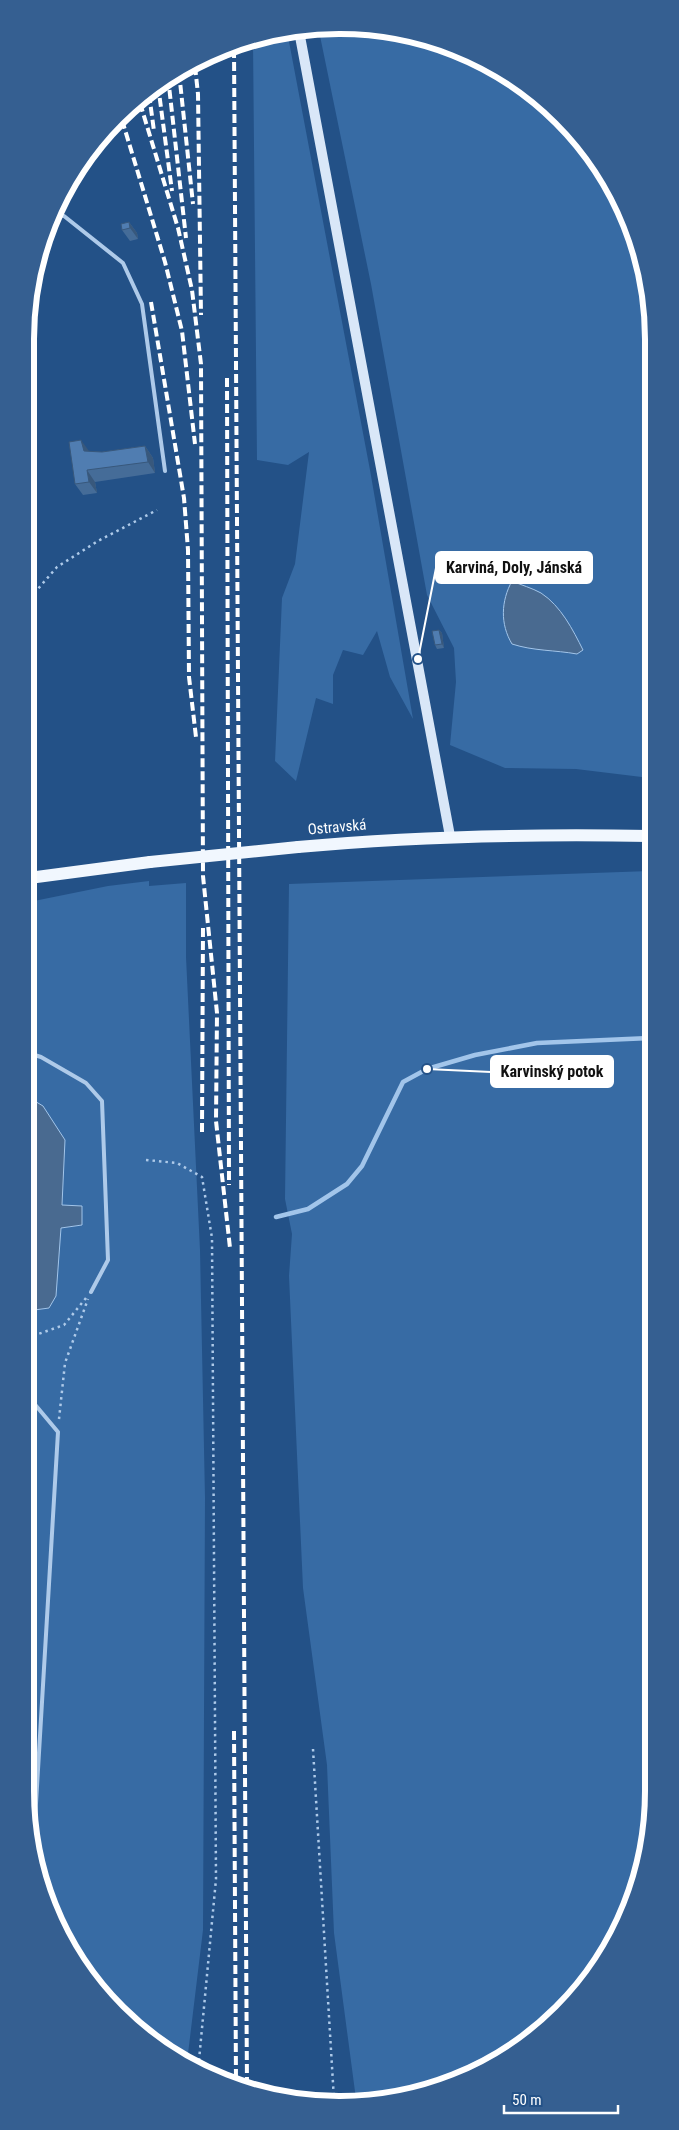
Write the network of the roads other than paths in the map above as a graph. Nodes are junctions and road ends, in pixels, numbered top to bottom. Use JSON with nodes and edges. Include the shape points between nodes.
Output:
{"nodes":[{"id":1,"x":300,"y":36,"type":"edge"},
{"id":2,"x":60,"y":215,"type":"edge"},
{"id":3,"x":166,"y":471,"type":"dead end"},
{"id":4,"x":450,"y":836,"type":"junction"},
{"id":5,"x":645,"y":836,"type":"edge"},
{"id":6,"x":34,"y":877,"type":"edge"},
{"id":7,"x":34,"y":1055,"type":"edge"},
{"id":8,"x":91,"y":1292,"type":"road end"},
{"id":9,"x":34,"y":1403,"type":"edge"},
{"id":10,"x":35,"y":1820,"type":"edge"}],
"edges":[{"from":1,"to":4,"type":"street"},
{"from":2,"to":3,"type":"lane","via":[[123,263],[142,304]]},
{"from":4,"to":5,"type":"main road","name":"Ostravská"},
{"from":4,"to":6,"type":"main road","name":"Ostravská","bridge":true,"via":[[298,847]]},
{"from":7,"to":8,"type":"lane","via":[[86,1083],[102,1101],[108,1260]]},
{"from":9,"to":10,"type":"lane","via":[[58,1432]]}]}
